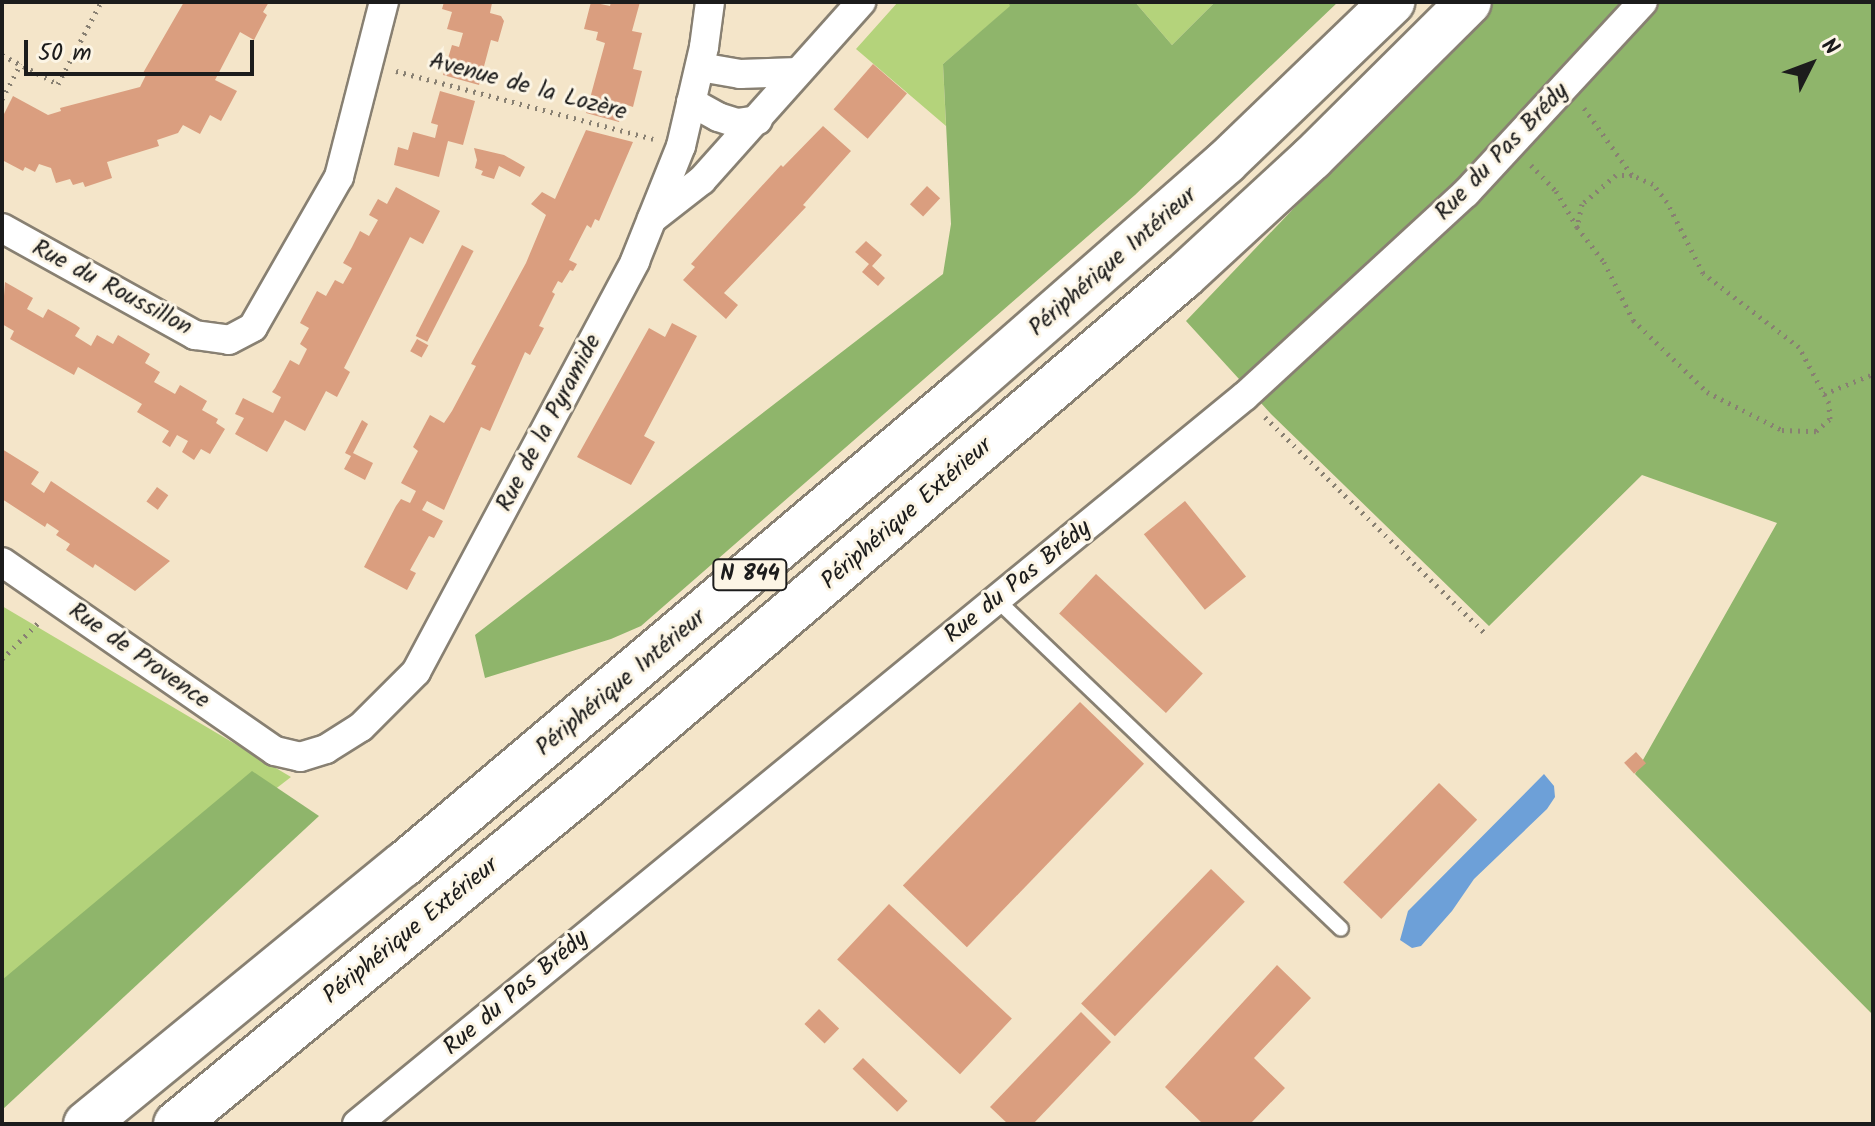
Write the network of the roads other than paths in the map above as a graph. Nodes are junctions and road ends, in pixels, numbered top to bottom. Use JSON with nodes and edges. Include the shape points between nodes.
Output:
{"nodes":[{"id":1,"x":384,"y":2,"type":"edge"},
{"id":2,"x":710,"y":2,"type":"edge"},
{"id":3,"x":861,"y":2,"type":"edge"},
{"id":4,"x":1392,"y":2,"type":"edge"},
{"id":5,"x":1469,"y":2,"type":"edge"},
{"id":6,"x":1643,"y":2,"type":"edge"},
{"id":7,"x":700,"y":67,"type":"junction"},
{"id":8,"x":798,"y":72,"type":"junction"},
{"id":9,"x":691,"y":102,"type":"junction"},
{"id":10,"x":758,"y":120,"type":"junction"},
{"id":11,"x":652,"y":220,"type":"junction"},
{"id":12,"x":2,"y":228,"type":"edge"},
{"id":13,"x":2,"y":562,"type":"edge"},
{"id":14,"x":996,"y":599,"type":"junction"},
{"id":15,"x":275,"y":751,"type":"joint"},
{"id":16,"x":1341,"y":929,"type":"dead end"},
{"id":17,"x":86,"y":1124,"type":"edge"},
{"id":18,"x":176,"y":1124,"type":"edge"},
{"id":19,"x":357,"y":1124,"type":"edge"}],
"edges":[{"from":1,"to":12,"type":"street","name":"Rue du Roussillon","via":[[339,177],[253,327],[229,340],[195,335]]},
{"from":2,"to":7,"type":"street","name":"Rue de la Pyramide"},
{"from":3,"to":8,"type":"street"},
{"from":4,"to":17,"type":"highway","name":"Périphérique Intérieur","number":"N 844","via":[[1226,162],[961,394],[415,856]]},
{"from":5,"to":18,"type":"highway","name":"Périphérique Extérieur","number":"N 844","via":[[1184,276],[585,787]]},
{"from":6,"to":14,"type":"street","name":"Rue du Pas Brédy","via":[[1466,193],[1245,396]]},
{"from":7,"to":8,"type":"street","via":[[770,76]]},
{"from":7,"to":9,"type":"street","name":"Rue de la Pyramide"},
{"from":8,"to":10,"type":"street"},
{"from":9,"to":10,"type":"street","via":[[737,123]]},
{"from":9,"to":11,"type":"street","name":"Rue de la Pyramide","via":[[681,146]]},
{"from":10,"to":11,"type":"street","via":[[702,180]]},
{"from":11,"to":15,"type":"street","name":"Rue de la Pyramide","via":[[416,672],[361,727],[326,749],[300,757]]},
{"from":13,"to":15,"type":"street","name":"Rue de Provence"},
{"from":14,"to":16,"type":"lane"},
{"from":14,"to":19,"type":"street","name":"Rue du Pas Brédy"}]}
